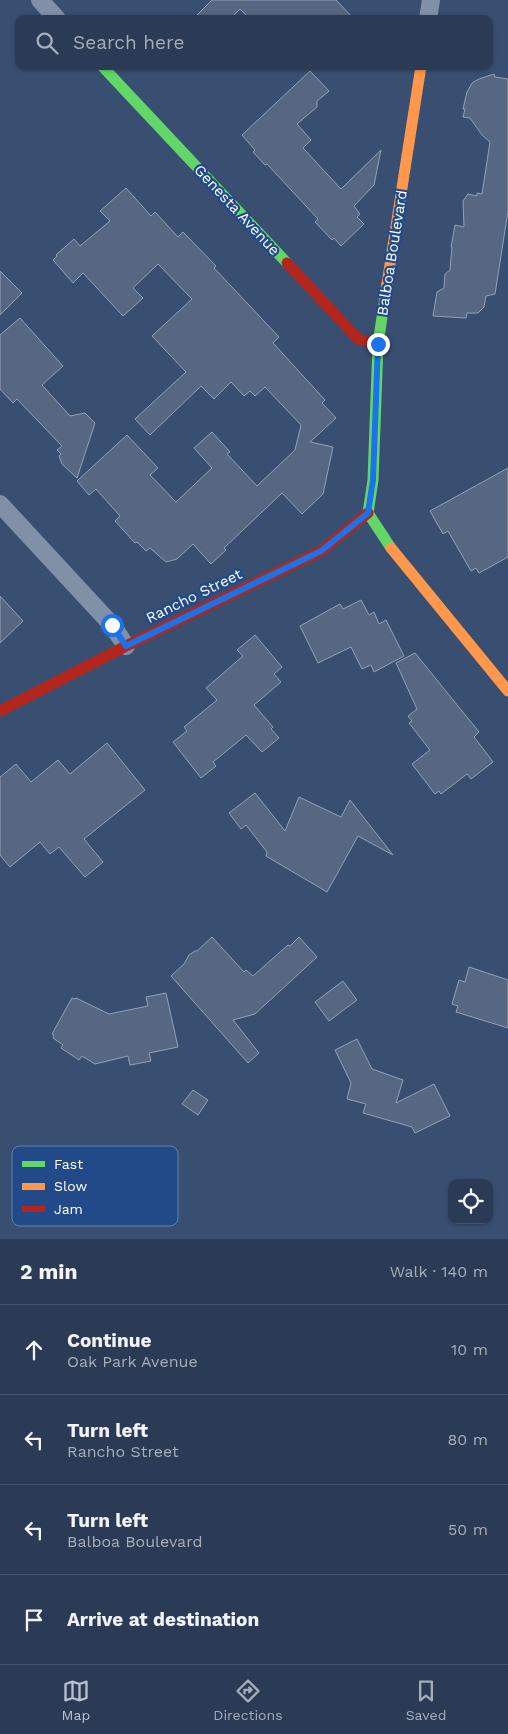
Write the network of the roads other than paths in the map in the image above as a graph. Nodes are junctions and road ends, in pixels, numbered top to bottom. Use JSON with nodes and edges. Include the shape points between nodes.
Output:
{"nodes":[{"id":1,"x":40,"y":0,"type":"edge"},
{"id":2,"x":431,"y":0,"type":"edge"},
{"id":3,"x":53,"y":15,"type":"edge"},
{"id":4,"x":429,"y":15,"type":"edge"},
{"id":5,"x":106,"y":70,"type":"edge"},
{"id":6,"x":420,"y":70,"type":"edge"},
{"id":7,"x":378,"y":344,"type":"junction"},
{"id":8,"x":0,"y":504,"type":"edge"},
{"id":9,"x":368,"y":513,"type":"junction"},
{"id":10,"x":126,"y":646,"type":"junction"},
{"id":11,"x":508,"y":691,"type":"edge"},
{"id":12,"x":0,"y":710,"type":"edge"}],
"edges":[{"from":1,"to":3,"type":"street"},
{"from":2,"to":4,"type":"street"},
{"from":5,"to":7,"type":"street","name":"Genesta Avenue","via":[[358,339]]},
{"from":6,"to":7,"type":"street","name":"Balboa Boulevard"},
{"from":7,"to":9,"type":"street","name":"Balboa Boulevard","via":[[373,480]]},
{"from":8,"to":10,"type":"street","via":[[112,625]]},
{"from":9,"to":10,"type":"street","name":"Rancho Street","via":[[321,551]]},
{"from":9,"to":11,"type":"street","via":[[389,546]]},
{"from":10,"to":12,"type":"street","name":"Rancho Street"}]}
